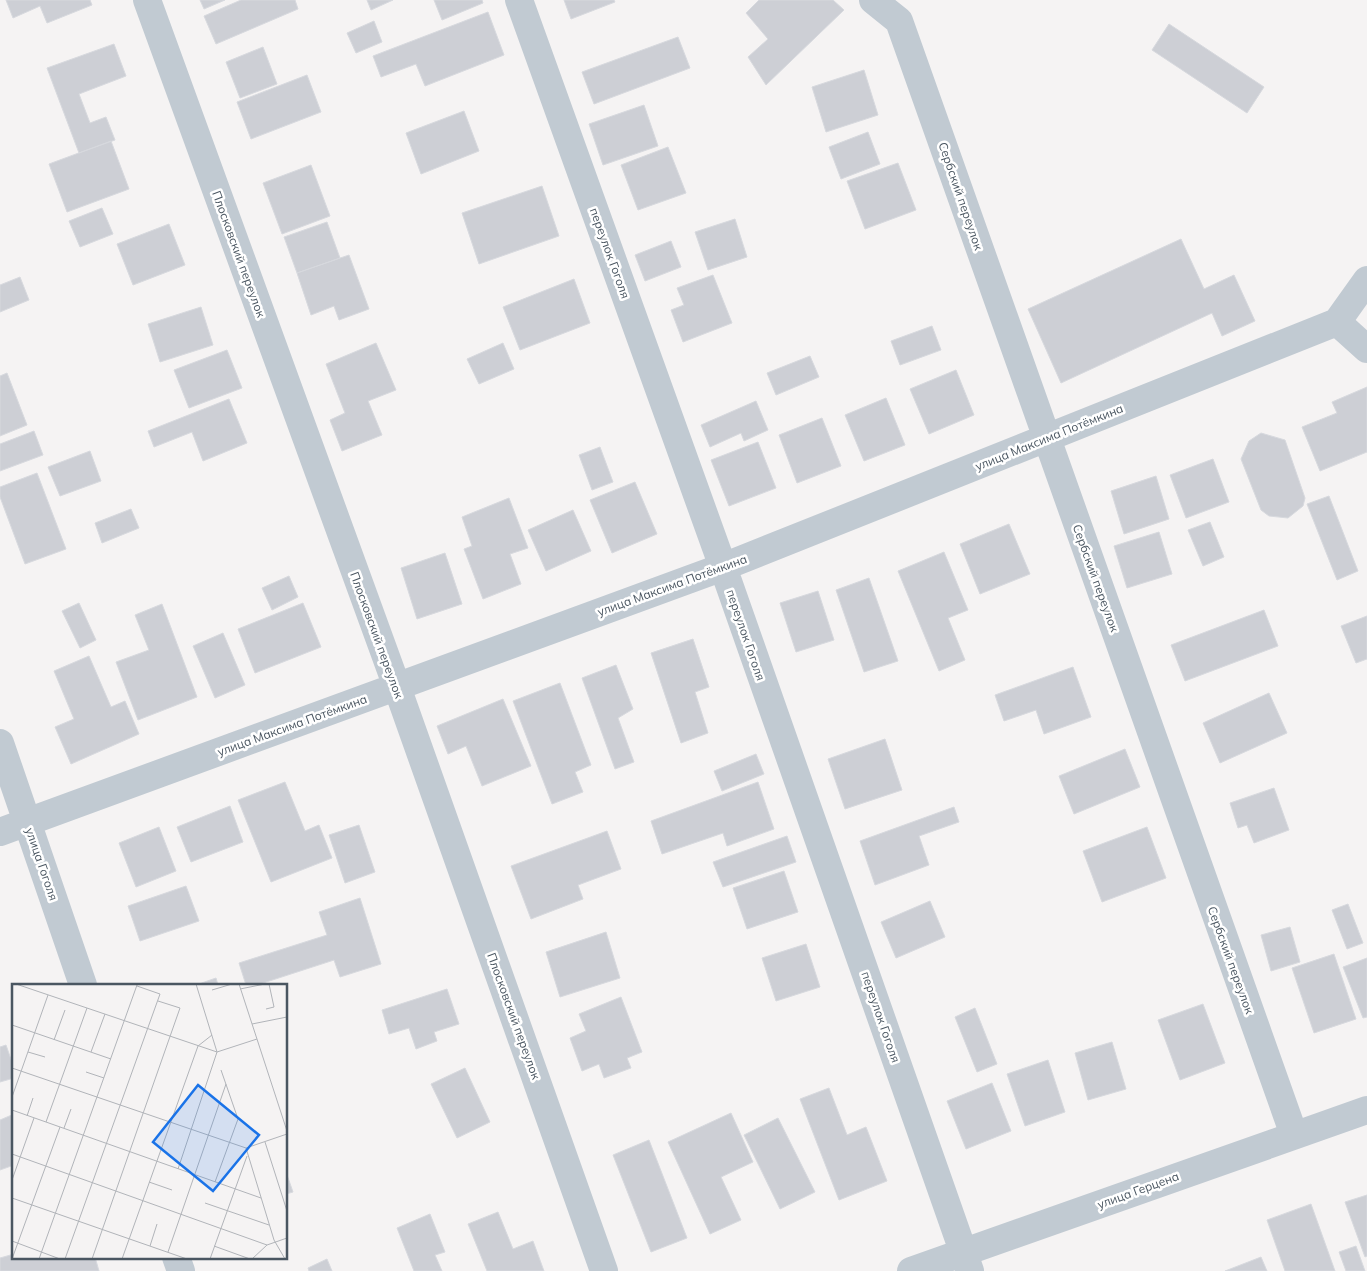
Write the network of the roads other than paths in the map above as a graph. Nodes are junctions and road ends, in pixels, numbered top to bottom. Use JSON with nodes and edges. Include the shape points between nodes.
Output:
{"nodes":[{"id":1,"x":147,"y":0,"type":"edge"},
{"id":2,"x":518,"y":0,"type":"edge"},
{"id":3,"x":873,"y":0,"type":"edge"},
{"id":4,"x":1367,"y":280,"type":"edge"},
{"id":5,"x":1337,"y":322,"type":"junction"},
{"id":6,"x":1367,"y":350,"type":"edge"},
{"id":7,"x":1046,"y":438,"type":"junction"},
{"id":8,"x":723,"y":567,"type":"junction"},
{"id":9,"x":396,"y":687,"type":"junction"},
{"id":10,"x":0,"y":743,"type":"edge"},
{"id":11,"x":28,"y":822,"type":"junction"},
{"id":12,"x":0,"y":832,"type":"edge"},
{"id":13,"x":83,"y":984,"type":"edge"},
{"id":14,"x":1367,"y":1110,"type":"edge"},
{"id":15,"x":1294,"y":1135,"type":"junction"},
{"id":16,"x":176,"y":1258,"type":"edge"},
{"id":17,"x":966,"y":1261,"type":"edge"},
{"id":18,"x":181,"y":1271,"type":"edge"},
{"id":19,"x":604,"y":1271,"type":"edge"},
{"id":20,"x":910,"y":1271,"type":"edge"}],
"edges":[{"from":1,"to":9,"type":"street","name":"Плосковский переулок"},
{"from":2,"to":8,"type":"street","name":"переулок Гоголя"},
{"from":3,"to":7,"type":"street","name":"Сербский переулок","via":[[899,21]]},
{"from":4,"to":5,"type":"street"},
{"from":5,"to":6,"type":"street"},
{"from":5,"to":7,"type":"street","name":"улица Максима Потёмкина"},
{"from":7,"to":8,"type":"street","name":"улица Максима Потёмкина"},
{"from":7,"to":15,"type":"street","name":"Сербский переулок"},
{"from":8,"to":9,"type":"street","name":"улица Максима Потёмкина"},
{"from":8,"to":17,"type":"street","name":"переулок Гоголя"},
{"from":9,"to":11,"type":"street","name":"улица Максима Потёмкина"},
{"from":9,"to":19,"type":"street","name":"Плосковский переулок"},
{"from":10,"to":11,"type":"street","name":"улица Гоголя"},
{"from":11,"to":12,"type":"street","name":"улица Максима Потёмкина"},
{"from":11,"to":13,"type":"street","name":"улица Гоголя"},
{"from":14,"to":15,"type":"street","name":"улица Герцена"},
{"from":15,"to":17,"type":"street","name":"улица Герцена"},
{"from":16,"to":18,"type":"street"},
{"from":17,"to":20,"type":"street","name":"улица Герцена"}]}
